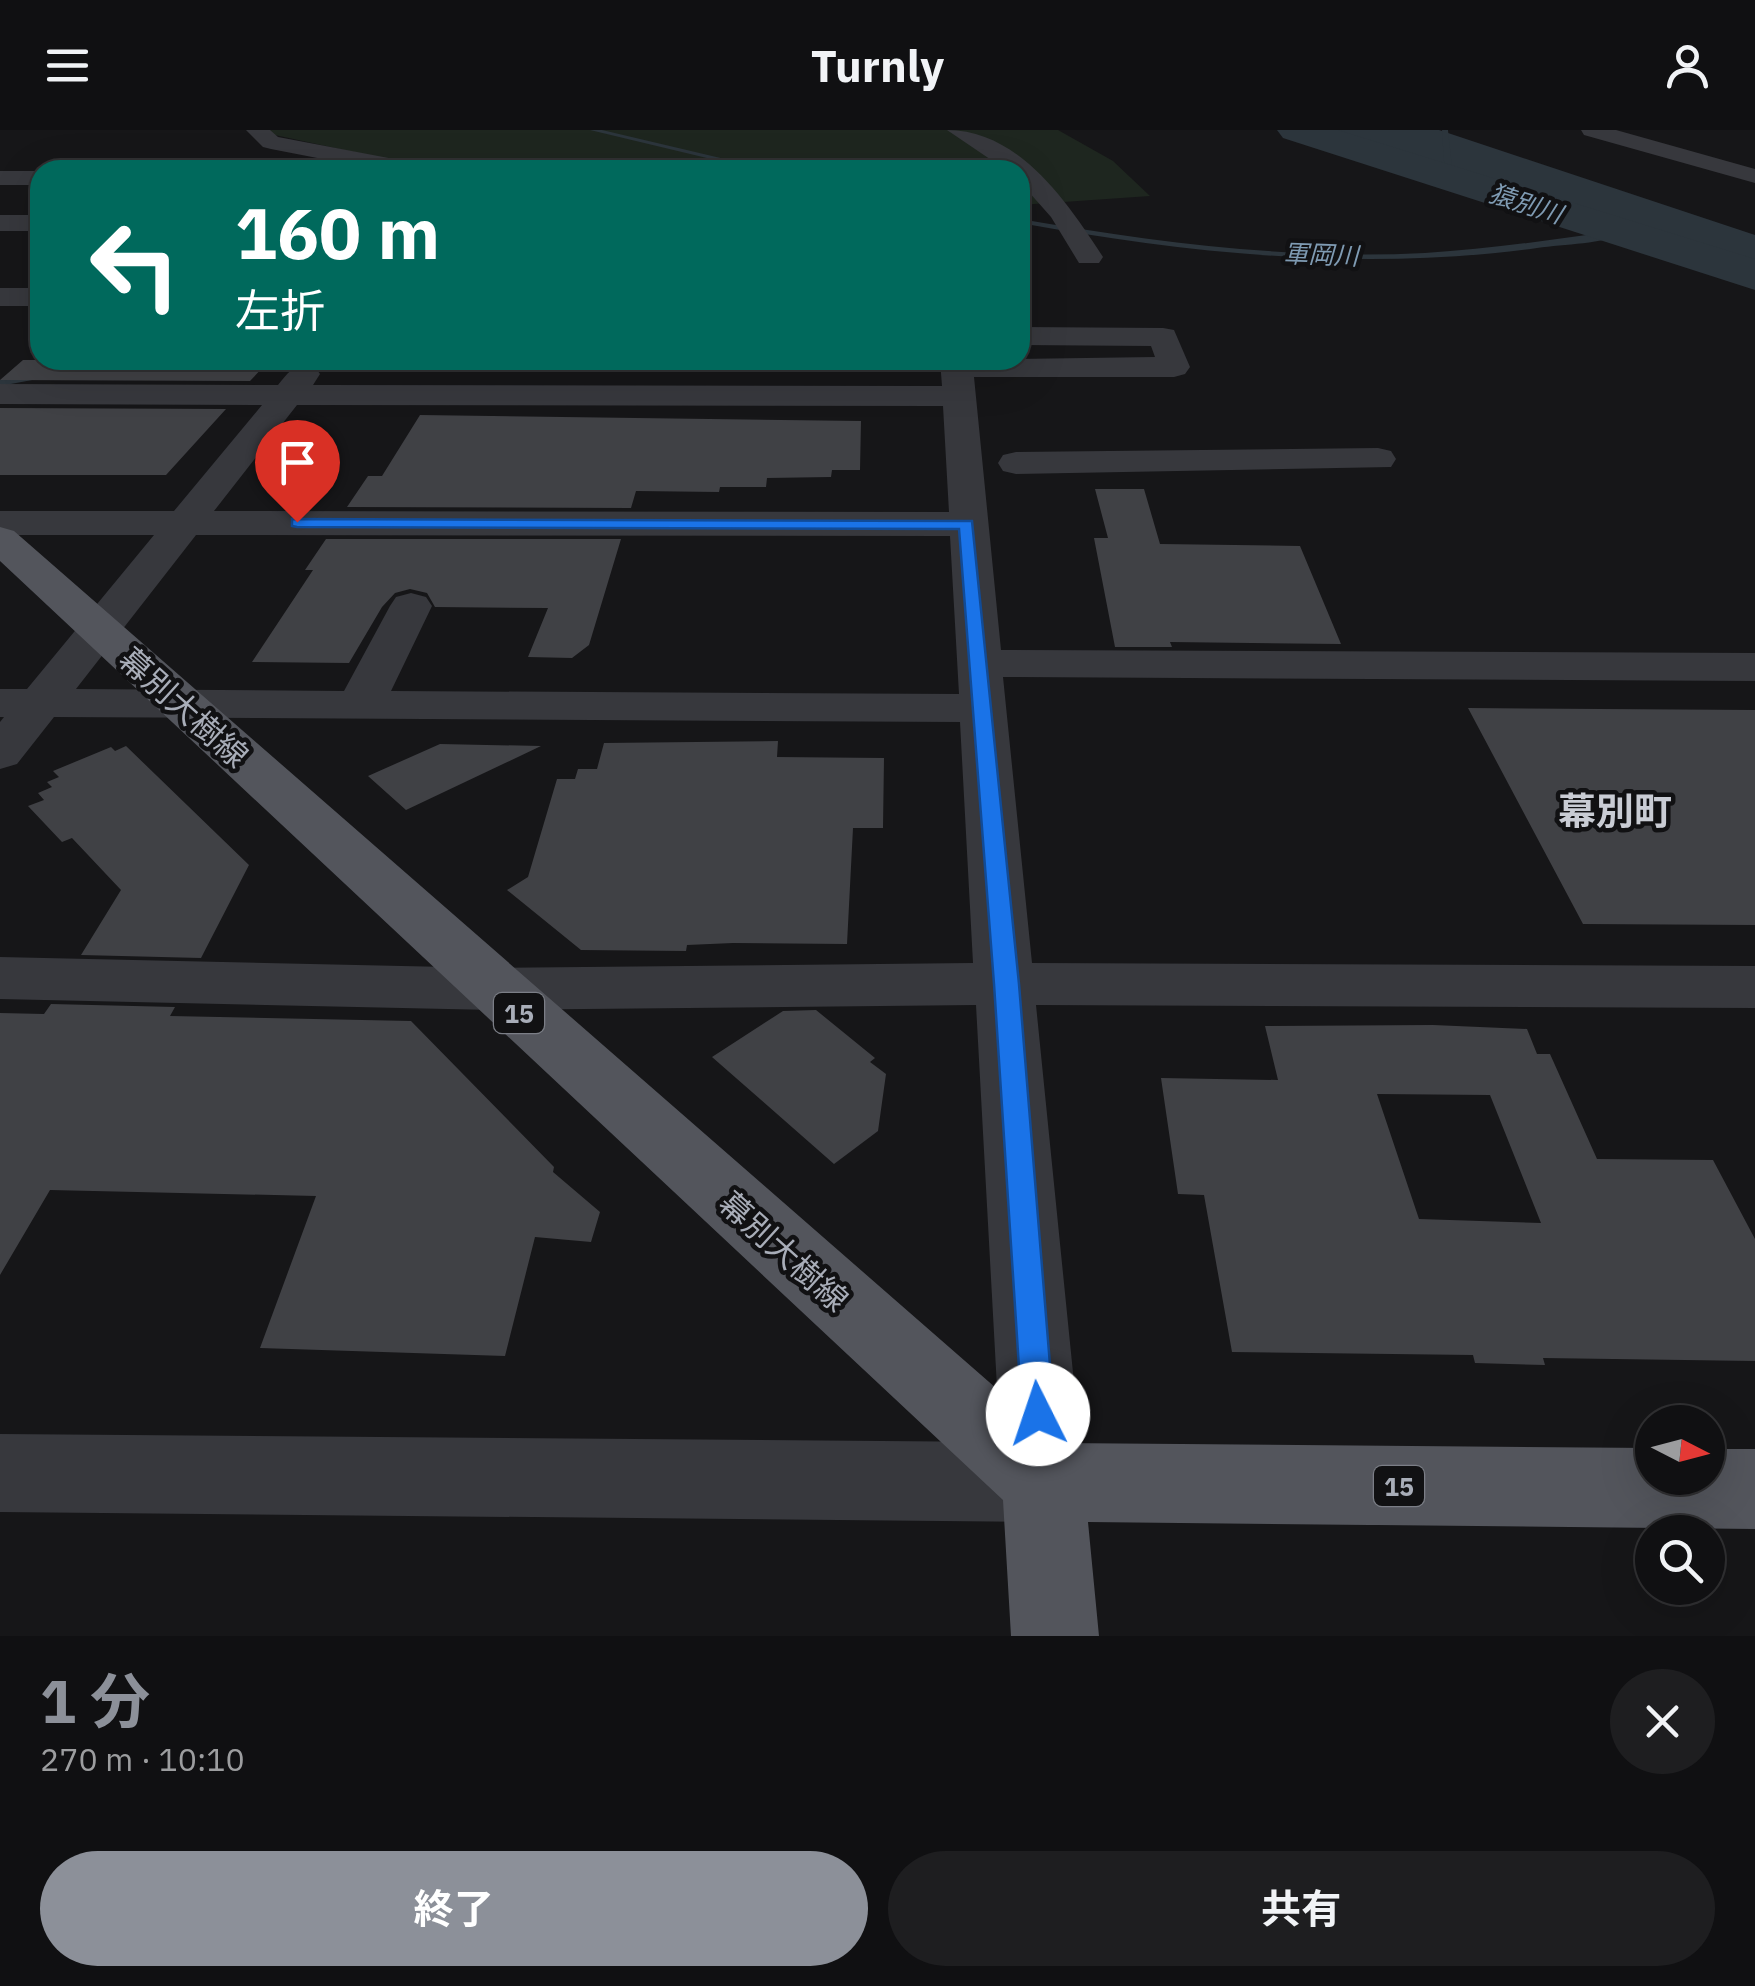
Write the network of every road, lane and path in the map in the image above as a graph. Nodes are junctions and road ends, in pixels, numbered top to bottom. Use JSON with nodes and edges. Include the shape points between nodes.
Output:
{"nodes":[{"id":1,"x":257,"y":130,"type":"edge"},
{"id":2,"x":958,"y":130,"type":"edge"},
{"id":3,"x":1592,"y":130,"type":"edge"},
{"id":4,"x":363,"y":160,"type":"edge"},
{"id":5,"x":1010,"y":160,"type":"edge"},
{"id":6,"x":1030,"y":176,"type":"edge"},
{"id":7,"x":1755,"y":176,"type":"edge"},
{"id":8,"x":1,"y":178,"type":"edge"},
{"id":9,"x":30,"y":178,"type":"edge"},
{"id":10,"x":0,"y":223,"type":"edge"},
{"id":11,"x":30,"y":223,"type":"edge"},
{"id":12,"x":1089,"y":256,"type":"dead end"},
{"id":13,"x":0,"y":296,"type":"edge"},
{"id":14,"x":30,"y":297,"type":"edge"},
{"id":15,"x":307,"y":370,"type":"edge"},
{"id":16,"x":682,"y":370,"type":"edge"},
{"id":17,"x":785,"y":370,"type":"edge"},
{"id":18,"x":957,"y":374,"type":"edge"},
{"id":19,"x":0,"y":394,"type":"edge"},
{"id":20,"x":288,"y":394,"type":"junction"},
{"id":21,"x":673,"y":395,"type":"junction"},
{"id":22,"x":780,"y":396,"type":"junction"},
{"id":23,"x":1378,"y":459,"type":"dead end"},
{"id":24,"x":1016,"y":463,"type":"dead end"},
{"id":25,"x":186,"y":522,"type":"junction"},
{"id":26,"x":0,"y":523,"type":"edge"},
{"id":27,"x":967,"y":524,"type":"junction"},
{"id":28,"x":0,"y":539,"type":"edge"},
{"id":29,"x":410,"y":606,"type":"dead end"},
{"id":30,"x":100,"y":631,"type":"junction"},
{"id":31,"x":1755,"y":667,"type":"edge"},
{"id":32,"x":981,"y":686,"type":"junction"},
{"id":33,"x":21,"y":704,"type":"edge"},
{"id":34,"x":182,"y":704,"type":"junction"},
{"id":35,"x":360,"y":705,"type":"junction"},
{"id":36,"x":0,"y":754,"type":"edge"},
{"id":37,"x":0,"y":978,"type":"edge"},
{"id":38,"x":1006,"y":984,"type":"junction"},
{"id":39,"x":1755,"y":986,"type":"edge"},
{"id":40,"x":493,"y":989,"type":"junction"},
{"id":41,"x":0,"y":1473,"type":"edge"},
{"id":42,"x":1043,"y":1482,"type":"junction"},
{"id":43,"x":1755,"y":1489,"type":"edge"},
{"id":44,"x":1056,"y":1636,"type":"edge"}],
"edges":[{"from":1,"to":4,"type":"street","via":[[271,142]]},
{"from":2,"to":5,"type":"street"},
{"from":3,"to":7,"type":"street"},
{"from":6,"to":12,"type":"street"},
{"from":8,"to":9,"type":"street"},
{"from":10,"to":11,"type":"street"},
{"from":13,"to":14,"type":"street"},
{"from":15,"to":20,"type":"street"},
{"from":16,"to":21,"type":"street"},
{"from":17,"to":22,"type":"street"},
{"from":18,"to":22,"type":"street"},
{"from":18,"to":27,"type":"street"},
{"from":19,"to":20,"type":"street"},
{"from":20,"to":21,"type":"street"},
{"from":20,"to":25,"type":"street"},
{"from":21,"to":22,"type":"street"},
{"from":23,"to":24,"type":"street"},
{"from":25,"to":26,"type":"street"},
{"from":25,"to":27,"type":"street"},
{"from":25,"to":30,"type":"street"},
{"from":27,"to":32,"type":"street"},
{"from":28,"to":30,"type":"main road","name":"幕別大樹線","number":"15"},
{"from":29,"to":35,"type":"street"},
{"from":30,"to":33,"type":"street"},
{"from":30,"to":34,"type":"main road","name":"幕別大樹線","number":"15"},
{"from":31,"to":32,"type":"street"},
{"from":32,"to":35,"type":"street"},
{"from":32,"to":38,"type":"street"},
{"from":33,"to":34,"type":"street"},
{"from":33,"to":36,"type":"street"},
{"from":34,"to":35,"type":"street"},
{"from":34,"to":40,"type":"main road","name":"幕別大樹線","number":"15"},
{"from":37,"to":40,"type":"street"},
{"from":38,"to":39,"type":"street"},
{"from":38,"to":40,"type":"street"},
{"from":38,"to":42,"type":"street"},
{"from":40,"to":42,"type":"main road","name":"幕別大樹線","number":"15"},
{"from":41,"to":42,"type":"street"},
{"from":42,"to":43,"type":"main road","number":"15"},
{"from":42,"to":44,"type":"main road"}]}
